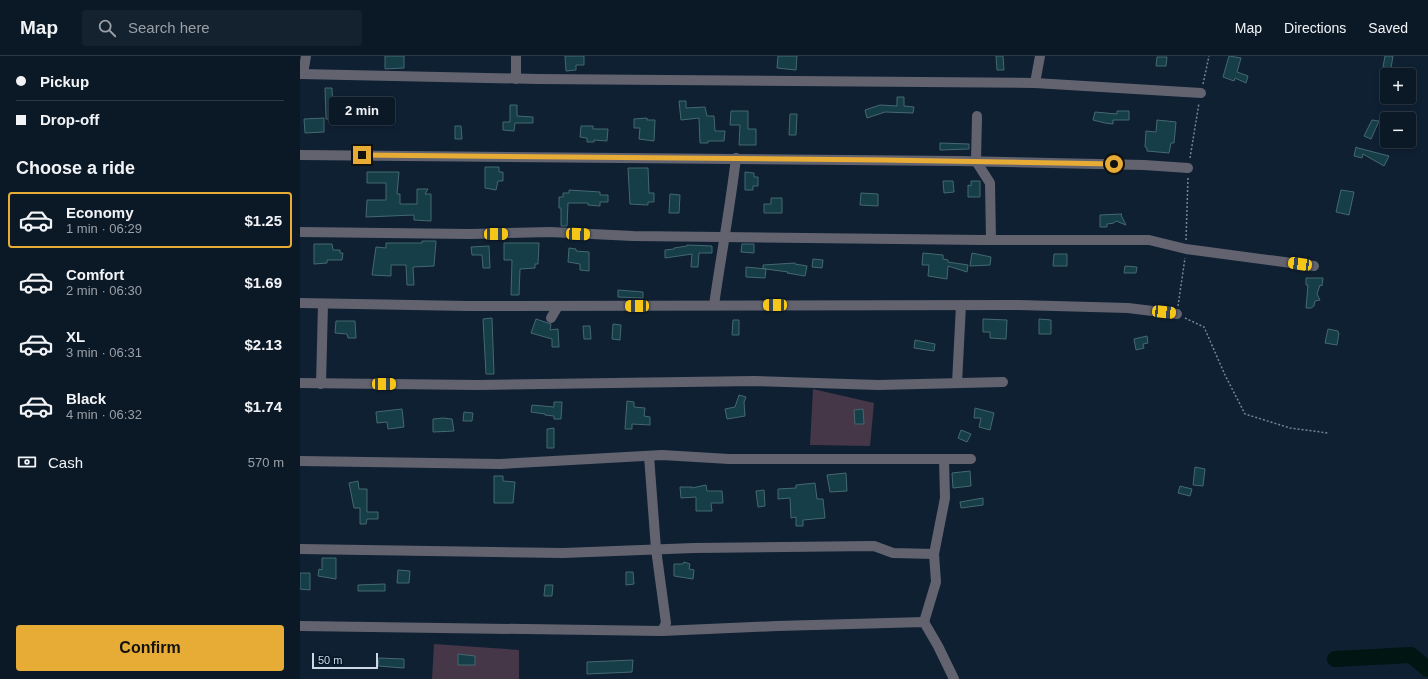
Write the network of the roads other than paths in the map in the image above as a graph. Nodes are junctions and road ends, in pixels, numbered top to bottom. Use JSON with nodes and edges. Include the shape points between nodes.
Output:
{"nodes":[{"id":1,"x":306,"y":56,"type":"edge"},
{"id":2,"x":516,"y":56,"type":"edge"},
{"id":3,"x":1040,"y":56,"type":"edge"},
{"id":4,"x":301,"y":74,"type":"edge"},
{"id":5,"x":516,"y":79,"type":"junction"},
{"id":6,"x":1035,"y":83,"type":"junction"},
{"id":7,"x":1201,"y":93,"type":"road end"},
{"id":8,"x":977,"y":116,"type":"dead end"},
{"id":9,"x":300,"y":155,"type":"edge"},
{"id":10,"x":736,"y":158,"type":"junction"},
{"id":11,"x":976,"y":161,"type":"junction"},
{"id":12,"x":1188,"y":168,"type":"road end"},
{"id":13,"x":300,"y":232,"type":"edge"},
{"id":14,"x":723,"y":237,"type":"junction"},
{"id":15,"x":991,"y":240,"type":"junction"},
{"id":16,"x":1314,"y":266,"type":"dead end"},
{"id":17,"x":300,"y":304,"type":"edge"},
{"id":18,"x":323,"y":304,"type":"junction"},
{"id":19,"x":714,"y":305,"type":"junction"},
{"id":20,"x":961,"y":305,"type":"junction"},
{"id":21,"x":558,"y":306,"type":"junction"},
{"id":22,"x":1177,"y":314,"type":"road end"},
{"id":23,"x":551,"y":318,"type":"dead end"},
{"id":24,"x":1003,"y":382,"type":"dead end"},
{"id":25,"x":300,"y":383,"type":"edge"},
{"id":26,"x":957,"y":383,"type":"junction"},
{"id":27,"x":321,"y":384,"type":"junction"},
{"id":28,"x":649,"y":456,"type":"junction"},
{"id":29,"x":944,"y":459,"type":"junction"},
{"id":30,"x":971,"y":459,"type":"dead end"},
{"id":31,"x":300,"y":461,"type":"edge"},
{"id":32,"x":300,"y":549,"type":"edge"},
{"id":33,"x":656,"y":549,"type":"junction"},
{"id":34,"x":934,"y":554,"type":"junction"},
{"id":35,"x":924,"y":622,"type":"junction"},
{"id":36,"x":300,"y":626,"type":"edge"},
{"id":37,"x":662,"y":631,"type":"junction"},
{"id":38,"x":954,"y":679,"type":"edge"}],
"edges":[{"from":1,"to":4,"type":"street"},
{"from":2,"to":5,"type":"street"},
{"from":3,"to":6,"type":"street"},
{"from":4,"to":5,"type":"street"},
{"from":5,"to":6,"type":"street"},
{"from":6,"to":7,"type":"street"},
{"from":8,"to":11,"type":"street"},
{"from":9,"to":10,"type":"street"},
{"from":10,"to":11,"type":"street"},
{"from":10,"to":14,"type":"street"},
{"from":11,"to":12,"type":"street"},
{"from":11,"to":15,"type":"street","via":[[990,183]]},
{"from":13,"to":14,"type":"street","via":[[550,232]]},
{"from":14,"to":15,"type":"street"},
{"from":14,"to":19,"type":"street"},
{"from":15,"to":16,"type":"street","via":[[1149,240],[1186,249]]},
{"from":17,"to":18,"type":"street"},
{"from":18,"to":21,"type":"street"},
{"from":18,"to":27,"type":"street"},
{"from":19,"to":20,"type":"street"},
{"from":19,"to":21,"type":"street"},
{"from":20,"to":22,"type":"street","via":[[1128,308]]},
{"from":20,"to":26,"type":"street"},
{"from":21,"to":23,"type":"street"},
{"from":24,"to":26,"type":"street"},
{"from":25,"to":27,"type":"street"},
{"from":26,"to":27,"type":"street","via":[[878,385],[755,381],[478,385]]},
{"from":28,"to":29,"type":"street","via":[[729,459]]},
{"from":28,"to":31,"type":"street","via":[[500,464]]},
{"from":28,"to":33,"type":"street"},
{"from":29,"to":30,"type":"street"},
{"from":29,"to":34,"type":"street","via":[[945,498]]},
{"from":32,"to":33,"type":"street","via":[[563,553]]},
{"from":33,"to":34,"type":"street","via":[[874,546],[893,553]]},
{"from":33,"to":37,"type":"street","via":[[666,623]]},
{"from":34,"to":35,"type":"street","via":[[936,582]]},
{"from":35,"to":37,"type":"street"},
{"from":35,"to":38,"type":"street"},
{"from":36,"to":37,"type":"street"}]}
